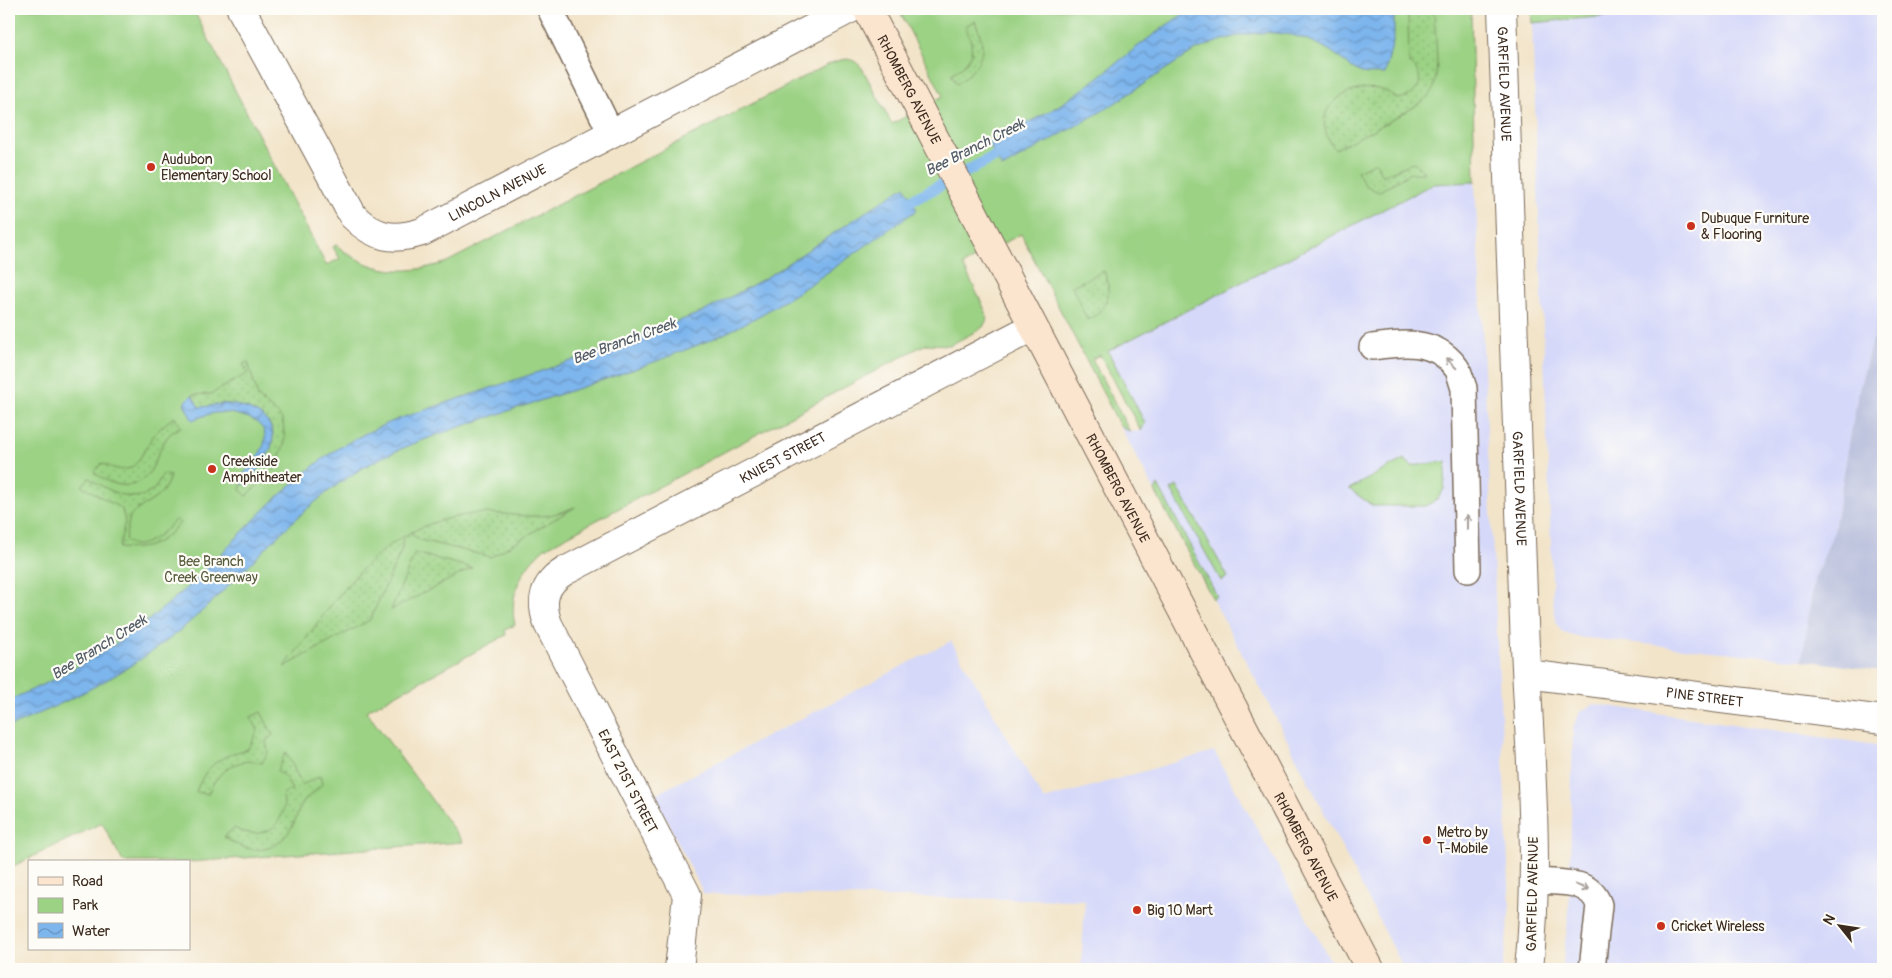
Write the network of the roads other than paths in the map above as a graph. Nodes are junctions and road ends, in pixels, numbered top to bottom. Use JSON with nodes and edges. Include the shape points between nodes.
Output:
{"nodes":[{"id":1,"x":241,"y":9,"type":"edge"},
{"id":2,"x":550,"y":9,"type":"edge"},
{"id":3,"x":850,"y":9,"type":"edge"},
{"id":4,"x":867,"y":9,"type":"edge"},
{"id":5,"x":1502,"y":9,"type":"edge"},
{"id":6,"x":611,"y":133,"type":"junction"},
{"id":7,"x":1033,"y":327,"type":"junction"},
{"id":8,"x":1372,"y":347,"type":"dead end"},
{"id":9,"x":1468,"y":570,"type":"dead end"},
{"id":10,"x":543,"y":598,"type":"joint"},
{"id":11,"x":1526,"y":674,"type":"junction"},
{"id":12,"x":1883,"y":720,"type":"edge"},
{"id":13,"x":1534,"y":881,"type":"junction"},
{"id":14,"x":679,"y":969,"type":"edge"},
{"id":15,"x":1370,"y":969,"type":"edge"},
{"id":16,"x":1529,"y":969,"type":"edge"},
{"id":17,"x":1592,"y":969,"type":"edge"}],
"edges":[{"from":1,"to":6,"type":"street","name":"LINCOLN AVENUE","via":[[353,216],[365,228],[380,235],[402,238],[422,232]]},
{"from":2,"to":6,"type":"lane"},
{"from":3,"to":6,"type":"street","name":"LINCOLN AVENUE"},
{"from":4,"to":7,"type":"main road","name":"RHOMBERG AVENUE"},
{"from":5,"to":11,"type":"street","name":"GARFIELD AVENUE"},
{"from":7,"to":10,"type":"street","name":"KNIEST STREET","via":[[560,574],[549,584]]},
{"from":7,"to":15,"type":"main road","name":"RHOMBERG AVENUE"},
{"from":9,"to":8,"type":"lane","one_way":true,"via":[[1464,396],[1456,366],[1438,351],[1413,342]]},
{"from":10,"to":14,"type":"street","name":"EAST 21ST STREET","via":[[543,612],[548,624],[687,895]]},
{"from":11,"to":12,"type":"street","name":"PINE STREET"},
{"from":11,"to":13,"type":"street","name":"GARFIELD AVENUE"},
{"from":13,"to":16,"type":"street","name":"GARFIELD AVENUE"},
{"from":13,"to":17,"type":"lane","one_way":true,"via":[[1578,884],[1596,895],[1599,905]]}]}
